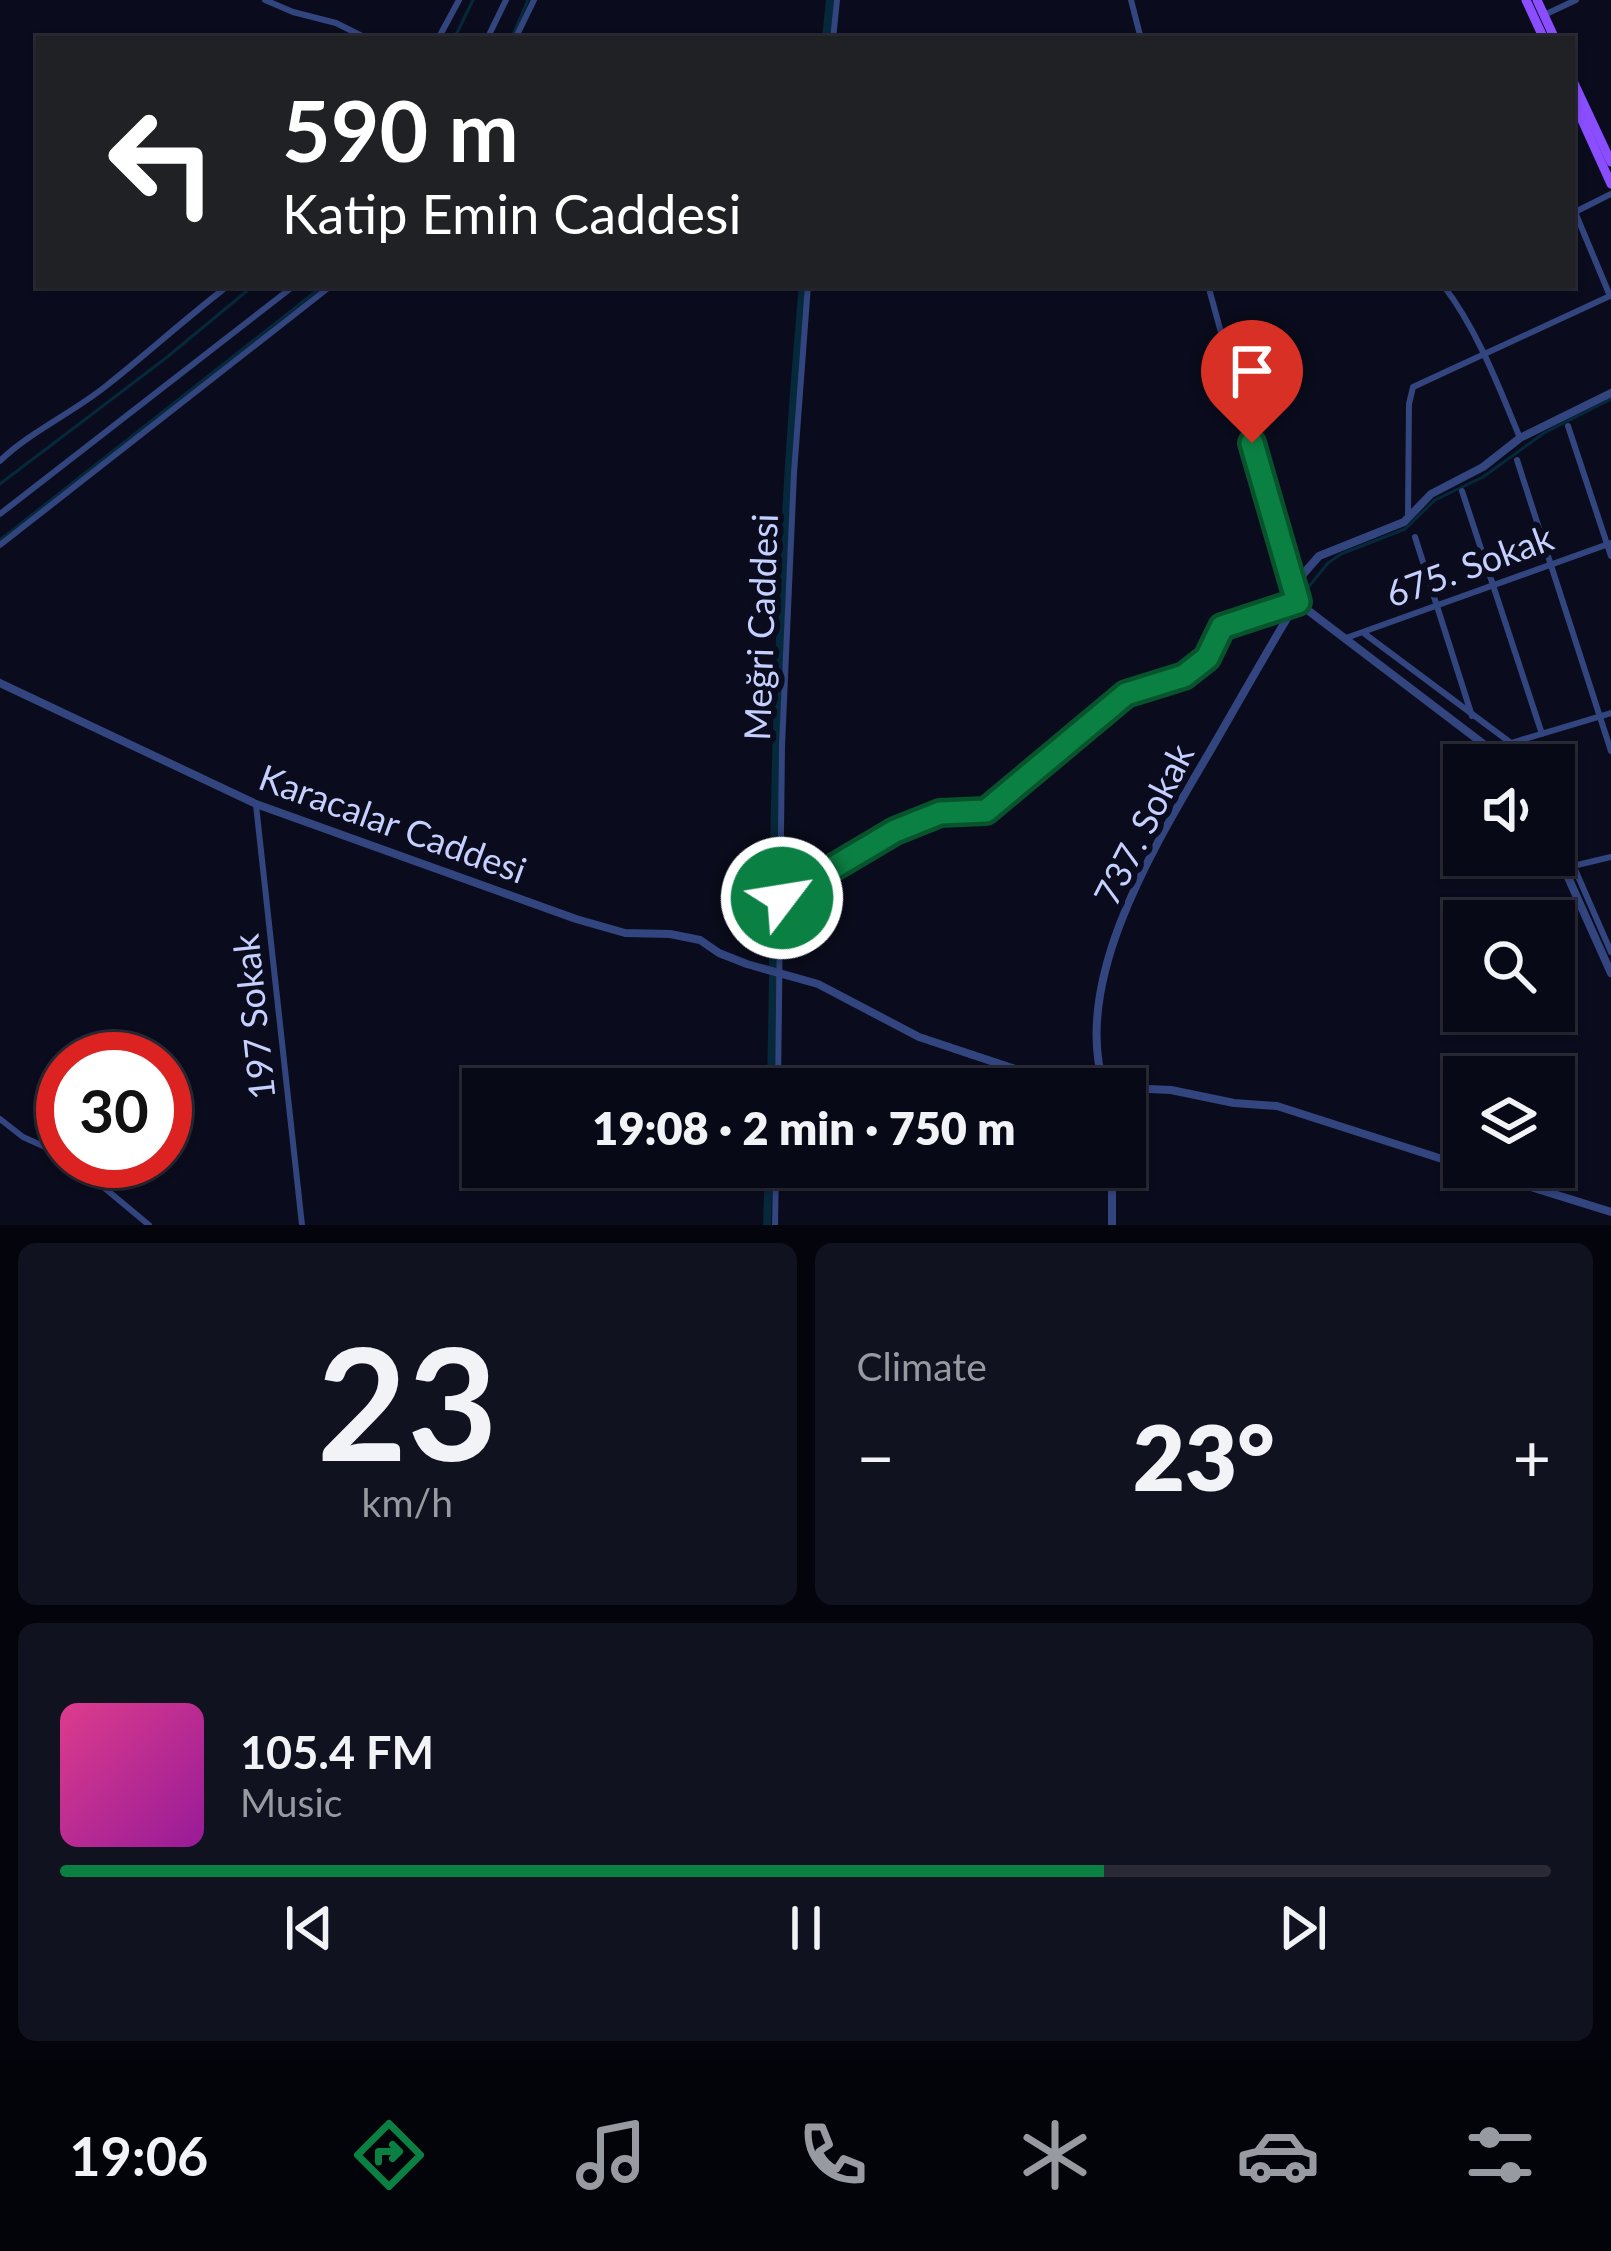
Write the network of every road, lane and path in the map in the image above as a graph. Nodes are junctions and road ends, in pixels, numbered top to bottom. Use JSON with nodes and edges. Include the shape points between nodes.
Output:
{"nodes":[{"id":1,"x":265,"y":0,"type":"edge"},
{"id":2,"x":459,"y":0,"type":"edge"},
{"id":3,"x":506,"y":0,"type":"edge"},
{"id":4,"x":534,"y":0,"type":"edge"},
{"id":5,"x":837,"y":0,"type":"edge"},
{"id":6,"x":1131,"y":0,"type":"edge"},
{"id":7,"x":1526,"y":0,"type":"edge"},
{"id":8,"x":1537,"y":0,"type":"edge"},
{"id":9,"x":1576,"y":0,"type":"edge"},
{"id":10,"x":1544,"y":15,"type":"junction"},
{"id":11,"x":362,"y":36,"type":"edge"},
{"id":12,"x":441,"y":36,"type":"edge"},
{"id":13,"x":488,"y":36,"type":"edge"},
{"id":14,"x":516,"y":36,"type":"edge"},
{"id":15,"x":833,"y":36,"type":"edge"},
{"id":16,"x":1140,"y":36,"type":"edge"},
{"id":17,"x":1543,"y":36,"type":"edge"},
{"id":18,"x":1554,"y":36,"type":"edge"},
{"id":19,"x":1575,"y":85,"type":"edge"},
{"id":20,"x":1575,"y":105,"type":"edge"},
{"id":21,"x":1611,"y":162,"type":"edge"},
{"id":22,"x":1611,"y":184,"type":"edge"},
{"id":23,"x":1611,"y":194,"type":"edge"},
{"id":24,"x":1575,"y":212,"type":"edge"},
{"id":25,"x":1575,"y":218,"type":"edge"},
{"id":26,"x":226,"y":288,"type":"edge"},
{"id":27,"x":291,"y":288,"type":"edge"},
{"id":28,"x":328,"y":288,"type":"edge"},
{"id":29,"x":808,"y":288,"type":"edge"},
{"id":30,"x":1209,"y":288,"type":"edge"},
{"id":31,"x":1445,"y":288,"type":"edge"},
{"id":32,"x":1610,"y":297,"type":"edge"},
{"id":33,"x":1482,"y":353,"type":"junction"},
{"id":34,"x":1611,"y":393,"type":"edge"},
{"id":35,"x":1568,"y":426,"type":"dead end"},
{"id":36,"x":1520,"y":438,"type":"junction"},
{"id":37,"x":1517,"y":460,"type":"dead end"},
{"id":38,"x":0,"y":461,"type":"edge"},
{"id":39,"x":1462,"y":491,"type":"dead end"},
{"id":40,"x":0,"y":514,"type":"edge"},
{"id":41,"x":1408,"y":518,"type":"junction"},
{"id":42,"x":1415,"y":537,"type":"dead end"},
{"id":43,"x":1609,"y":543,"type":"edge"},
{"id":44,"x":0,"y":545,"type":"edge"},
{"id":45,"x":1611,"y":556,"type":"edge"},
{"id":46,"x":1550,"y":564,"type":"junction"},
{"id":47,"x":1494,"y":584,"type":"junction"},
{"id":48,"x":1295,"y":596,"type":"junction"},
{"id":49,"x":1437,"y":605,"type":"junction"},
{"id":50,"x":1363,"y":632,"type":"junction"},
{"id":51,"x":1346,"y":638,"type":"junction"},
{"id":52,"x":0,"y":683,"type":"edge"},
{"id":53,"x":1611,"y":712,"type":"edge"},
{"id":54,"x":1472,"y":716,"type":"junction"},
{"id":55,"x":1598,"y":717,"type":"junction"},
{"id":56,"x":1542,"y":734,"type":"junction"},
{"id":57,"x":1510,"y":743,"type":"joint"},
{"id":58,"x":1486,"y":744,"type":"edge"},
{"id":59,"x":1611,"y":751,"type":"edge"},
{"id":60,"x":256,"y":804,"type":"junction"},
{"id":61,"x":1611,"y":856,"type":"edge"},
{"id":62,"x":1575,"y":865,"type":"edge"},
{"id":63,"x":1572,"y":876,"type":"edge"},
{"id":64,"x":1573,"y":876,"type":"edge"},
{"id":65,"x":782,"y":898,"type":"junction"},
{"id":66,"x":1611,"y":952,"type":"edge"},
{"id":67,"x":779,"y":972,"type":"junction"},
{"id":68,"x":1611,"y":973,"type":"edge"},
{"id":69,"x":778,"y":1068,"type":"edge"},
{"id":70,"x":1010,"y":1068,"type":"edge"},
{"id":71,"x":1099,"y":1068,"type":"edge"},
{"id":72,"x":1146,"y":1089,"type":"edge"},
{"id":73,"x":0,"y":1119,"type":"edge"},
{"id":74,"x":36,"y":1143,"type":"edge"},
{"id":75,"x":1443,"y":1160,"type":"edge"},
{"id":76,"x":104,"y":1188,"type":"edge"},
{"id":77,"x":776,"y":1188,"type":"edge"},
{"id":78,"x":1112,"y":1188,"type":"edge"},
{"id":79,"x":1534,"y":1188,"type":"edge"},
{"id":80,"x":1611,"y":1212,"type":"edge"},
{"id":81,"x":149,"y":1225,"type":"edge"},
{"id":82,"x":302,"y":1225,"type":"edge"},
{"id":83,"x":775,"y":1225,"type":"edge"},
{"id":84,"x":1112,"y":1225,"type":"edge"}],
"edges":[{"from":1,"to":11,"type":"street"},
{"from":2,"to":12,"type":"street"},
{"from":3,"to":13,"type":"street"},
{"from":4,"to":14,"type":"street"},
{"from":5,"to":15,"type":"street"},
{"from":6,"to":16,"type":"street"},
{"from":7,"to":17,"type":"main road"},
{"from":8,"to":10,"type":"main road"},
{"from":9,"to":10,"type":"street"},
{"from":10,"to":18,"type":"main road"},
{"from":19,"to":21,"type":"main road"},
{"from":20,"to":22,"type":"main road"},
{"from":23,"to":24,"type":"street"},
{"from":25,"to":32,"type":"street"},
{"from":26,"to":38,"type":"street"},
{"from":27,"to":40,"type":"street"},
{"from":28,"to":44,"type":"street"},
{"from":29,"to":65,"type":"street","name":"Meğri Caddesi","via":[[782,746]]},
{"from":30,"to":48,"type":"street"},
{"from":31,"to":33,"type":"street"},
{"from":32,"to":33,"type":"street"},
{"from":33,"to":36,"type":"street"},
{"from":33,"to":41,"type":"street","via":[[1411,392]]},
{"from":34,"to":36,"type":"street","name":"737. Sokak"},
{"from":35,"to":43,"type":"street"},
{"from":36,"to":41,"type":"street","name":"737. Sokak","via":[[1431,494]]},
{"from":37,"to":46,"type":"street"},
{"from":39,"to":47,"type":"street"},
{"from":41,"to":48,"type":"street","name":"737. Sokak","via":[[1319,556]]},
{"from":42,"to":49,"type":"street"},
{"from":43,"to":45,"type":"street"},
{"from":43,"to":46,"type":"street","name":"675. Sokak"},
{"from":46,"to":47,"type":"street","name":"675. Sokak"},
{"from":46,"to":55,"type":"street"},
{"from":47,"to":49,"type":"street","name":"675. Sokak"},
{"from":47,"to":56,"type":"street"},
{"from":48,"to":51,"type":"street"},
{"from":48,"to":65,"type":"street","via":[[1222,627],[1207,658],[1184,676],[1126,694],[986,811],[940,813],[895,831]]},
{"from":48,"to":71,"type":"street","name":"737. Sokak","via":[[1147,858],[1095,1016]]},
{"from":49,"to":50,"type":"street","name":"675. Sokak"},
{"from":49,"to":54,"type":"street"},
{"from":50,"to":51,"type":"street","name":"675. Sokak"},
{"from":50,"to":54,"type":"street"},
{"from":51,"to":58,"type":"street"},
{"from":52,"to":60,"type":"street","name":"Karacalar Caddesi"},
{"from":53,"to":55,"type":"street"},
{"from":54,"to":57,"type":"street"},
{"from":55,"to":56,"type":"street"},
{"from":55,"to":59,"type":"street"},
{"from":56,"to":57,"type":"street"},
{"from":60,"to":67,"type":"street","name":"Karacalar Caddesi","via":[[576,919],[700,940]]},
{"from":60,"to":82,"type":"street","name":"197 Sokak"},
{"from":61,"to":62,"type":"street"},
{"from":63,"to":68,"type":"street"},
{"from":64,"to":66,"type":"street"},
{"from":65,"to":67,"type":"street","name":"Meğri Caddesi"},
{"from":67,"to":69,"type":"street","name":"Meğri Caddesi"},
{"from":67,"to":70,"type":"street","name":"Karacalar Caddesi","via":[[919,1037]]},
{"from":72,"to":75,"type":"street","name":"Karacalar Caddesi","via":[[1277,1106]]},
{"from":73,"to":74,"type":"street"},
{"from":76,"to":81,"type":"street"},
{"from":77,"to":83,"type":"street"},
{"from":78,"to":84,"type":"street"},
{"from":79,"to":80,"type":"street","name":"Karacalar Caddesi"}]}
